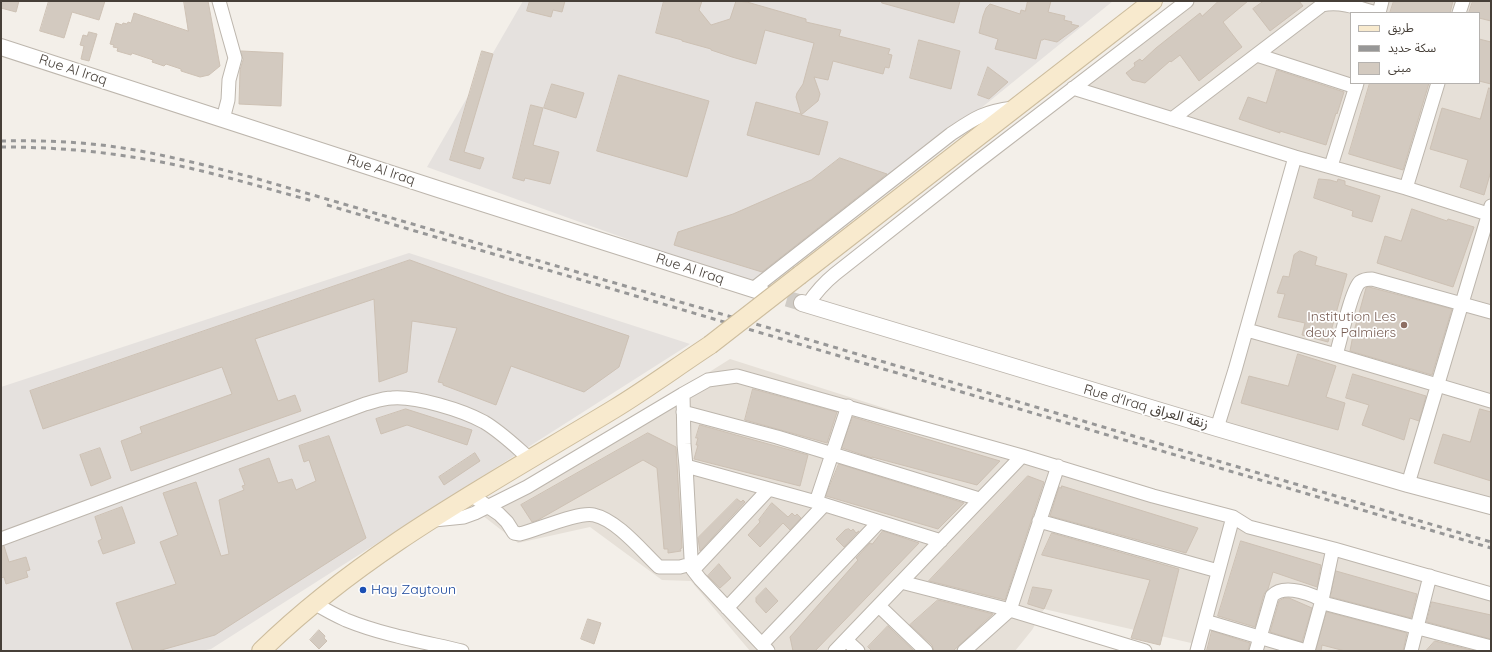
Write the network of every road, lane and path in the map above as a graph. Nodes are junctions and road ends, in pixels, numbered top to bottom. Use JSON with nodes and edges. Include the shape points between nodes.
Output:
{"nodes":[{"id":1,"x":219,"y":1,"type":"edge"},
{"id":2,"x":1153,"y":1,"type":"edge"},
{"id":3,"x":1187,"y":1,"type":"edge"},
{"id":4,"x":1382,"y":1,"type":"edge"},
{"id":5,"x":1463,"y":1,"type":"edge"},
{"id":6,"x":1373,"y":12,"type":"edge"},
{"id":7,"x":1377,"y":12,"type":"edge"},
{"id":8,"x":1459,"y":12,"type":"edge"},
{"id":9,"x":1,"y":46,"type":"edge"},
{"id":10,"x":1257,"y":55,"type":"junction"},
{"id":11,"x":1350,"y":83,"type":"edge"},
{"id":12,"x":1438,"y":84,"type":"edge"},
{"id":13,"x":1357,"y":85,"type":"edge"},
{"id":14,"x":1074,"y":88,"type":"junction"},
{"id":15,"x":1013,"y":108,"type":"junction"},
{"id":16,"x":224,"y":119,"type":"junction"},
{"id":17,"x":1172,"y":119,"type":"junction"},
{"id":18,"x":1295,"y":158,"type":"junction"},
{"id":19,"x":1331,"y":166,"type":"junction"},
{"id":20,"x":1406,"y":188,"type":"junction"},
{"id":21,"x":1490,"y":212,"type":"edge"},
{"id":22,"x":757,"y":290,"type":"joint"},
{"id":23,"x":1463,"y":303,"type":"junction"},
{"id":24,"x":805,"y":304,"type":"joint"},
{"id":25,"x":1491,"y":312,"type":"edge"},
{"id":26,"x":1247,"y":330,"type":"junction"},
{"id":27,"x":1336,"y":355,"type":"junction"},
{"id":28,"x":1438,"y":385,"type":"junction"},
{"id":29,"x":683,"y":394,"type":"junction"},
{"id":30,"x":1491,"y":401,"type":"edge"},
{"id":31,"x":848,"y":406,"type":"junction"},
{"id":32,"x":683,"y":412,"type":"junction"},
{"id":33,"x":1217,"y":428,"type":"junction"},
{"id":34,"x":832,"y":454,"type":"junction"},
{"id":35,"x":1022,"y":456,"type":"junction"},
{"id":36,"x":530,"y":459,"type":"junction"},
{"id":37,"x":686,"y":466,"type":"junction"},
{"id":38,"x":1058,"y":466,"type":"junction"},
{"id":39,"x":1408,"y":484,"type":"junction"},
{"id":40,"x":768,"y":490,"type":"junction"},
{"id":41,"x":471,"y":495,"type":"junction"},
{"id":42,"x":979,"y":499,"type":"junction"},
{"id":43,"x":820,"y":504,"type":"junction"},
{"id":44,"x":489,"y":506,"type":"junction"},
{"id":45,"x":1491,"y":506,"type":"edge"},
{"id":46,"x":1233,"y":517,"type":"junction"},
{"id":47,"x":432,"y":520,"type":"junction"},
{"id":48,"x":1039,"y":521,"type":"junction"},
{"id":49,"x":879,"y":522,"type":"junction"},
{"id":50,"x":1,"y":539,"type":"edge"},
{"id":51,"x":941,"y":540,"type":"junction"},
{"id":52,"x":1334,"y":549,"type":"junction"},
{"id":53,"x":692,"y":567,"type":"junction"},
{"id":54,"x":1218,"y":571,"type":"junction"},
{"id":55,"x":1430,"y":576,"type":"junction"},
{"id":56,"x":901,"y":582,"type":"junction"},
{"id":57,"x":1491,"y":594,"type":"edge"},
{"id":58,"x":1322,"y":600,"type":"junction"},
{"id":59,"x":314,"y":603,"type":"junction"},
{"id":60,"x":879,"y":606,"type":"junction"},
{"id":61,"x":727,"y":608,"type":"junction"},
{"id":62,"x":1010,"y":610,"type":"junction"},
{"id":63,"x":1205,"y":621,"type":"junction"},
{"id":64,"x":1417,"y":628,"type":"junction"},
{"id":65,"x":1260,"y":637,"type":"junction"},
{"id":66,"x":846,"y":640,"type":"junction"},
{"id":67,"x":765,"y":647,"type":"edge"},
{"id":68,"x":1491,"y":647,"type":"edge"},
{"id":69,"x":261,"y":651,"type":"edge"},
{"id":70,"x":462,"y":651,"type":"edge"},
{"id":71,"x":835,"y":651,"type":"edge"},
{"id":72,"x":858,"y":651,"type":"edge"},
{"id":73,"x":926,"y":651,"type":"edge"},
{"id":74,"x":964,"y":651,"type":"edge"},
{"id":75,"x":1145,"y":651,"type":"edge"},
{"id":76,"x":1197,"y":651,"type":"edge"},
{"id":77,"x":1256,"y":651,"type":"edge"},
{"id":78,"x":1307,"y":651,"type":"edge"},
{"id":79,"x":1411,"y":651,"type":"edge"}],
"edges":[{"from":1,"to":16,"type":"street","via":[[235,58],[229,80]]},
{"from":2,"to":15,"type":"main road"},
{"from":3,"to":14,"type":"street"},
{"from":4,"to":7,"type":"street"},
{"from":5,"to":8,"type":"street"},
{"from":6,"to":10,"type":"street","via":[[1340,4],[1322,5]]},
{"from":9,"to":16,"type":"street","name":"Rue Al Iraq"},
{"from":10,"to":11,"type":"street"},
{"from":10,"to":17,"type":"street"},
{"from":12,"to":20,"type":"street"},
{"from":13,"to":19,"type":"street"},
{"from":14,"to":17,"type":"street"},
{"from":14,"to":24,"type":"street","via":[[822,284]]},
{"from":15,"to":22,"type":"street","via":[[976,117],[951,134]]},
{"from":15,"to":36,"type":"main road","bridge":true,"via":[[710,345],[615,408]]},
{"from":16,"to":22,"type":"street","name":"Rue Al Iraq"},
{"from":17,"to":18,"type":"street"},
{"from":18,"to":19,"type":"street"},
{"from":18,"to":26,"type":"street"},
{"from":19,"to":20,"type":"street"},
{"from":20,"to":21,"type":"street"},
{"from":21,"to":23,"type":"street"},
{"from":23,"to":25,"type":"street"},
{"from":23,"to":27,"type":"street","via":[[1366,279],[1360,282],[1354,294]]},
{"from":23,"to":28,"type":"street"},
{"from":24,"to":33,"type":"street","name":"Rue d'Iraq زنقة العراق"},
{"from":26,"to":27,"type":"street"},
{"from":26,"to":33,"type":"street"},
{"from":27,"to":28,"type":"street"},
{"from":28,"to":30,"type":"street"},
{"from":28,"to":39,"type":"street"},
{"from":29,"to":31,"type":"street","via":[[708,380],[737,376]]},
{"from":29,"to":32,"type":"street"},
{"from":29,"to":44,"type":"street","via":[[527,487]]},
{"from":31,"to":34,"type":"street"},
{"from":31,"to":35,"type":"street"},
{"from":32,"to":34,"type":"street"},
{"from":32,"to":37,"type":"street"},
{"from":33,"to":39,"type":"street","name":"Rue d'Iraq زنقة العراق"},
{"from":34,"to":42,"type":"street"},
{"from":34,"to":43,"type":"street"},
{"from":35,"to":38,"type":"street"},
{"from":35,"to":42,"type":"street"},
{"from":36,"to":41,"type":"main road"},
{"from":36,"to":50,"type":"street","via":[[484,422],[428,403],[391,398],[365,404]]},
{"from":37,"to":40,"type":"street"},
{"from":37,"to":53,"type":"street"},
{"from":38,"to":46,"type":"street","via":[[1153,496]]},
{"from":38,"to":48,"type":"street"},
{"from":39,"to":45,"type":"street","name":"Rue d'Iraq زنقة العراق"},
{"from":40,"to":43,"type":"street"},
{"from":40,"to":53,"type":"street"},
{"from":41,"to":44,"type":"street"},
{"from":41,"to":47,"type":"main road"},
{"from":42,"to":51,"type":"street"},
{"from":43,"to":49,"type":"street"},
{"from":43,"to":61,"type":"street"},
{"from":44,"to":47,"type":"street","via":[[464,517]]},
{"from":44,"to":53,"type":"street","via":[[507,522],[514,533],[520,534],[571,518],[594,515],[617,526],[659,567]]},
{"from":46,"to":52,"type":"street","via":[[1249,527]]},
{"from":46,"to":54,"type":"street"},
{"from":47,"to":59,"type":"main road","via":[[383,552]]},
{"from":48,"to":54,"type":"street"},
{"from":48,"to":62,"type":"street"},
{"from":49,"to":51,"type":"street"},
{"from":49,"to":67,"type":"street"},
{"from":51,"to":56,"type":"street"},
{"from":52,"to":55,"type":"street"},
{"from":52,"to":58,"type":"street"},
{"from":53,"to":61,"type":"street"},
{"from":54,"to":63,"type":"street"},
{"from":55,"to":57,"type":"street"},
{"from":55,"to":64,"type":"street"},
{"from":56,"to":60,"type":"street"},
{"from":56,"to":62,"type":"street"},
{"from":58,"to":64,"type":"street","via":[[1327,604]]},
{"from":58,"to":65,"type":"street","via":[[1294,590],[1276,591],[1270,601]]},
{"from":58,"to":78,"type":"street"},
{"from":59,"to":69,"type":"main road"},
{"from":59,"to":70,"type":"street","via":[[361,625]]},
{"from":60,"to":66,"type":"street"},
{"from":60,"to":73,"type":"street"},
{"from":61,"to":67,"type":"street"},
{"from":62,"to":74,"type":"street"},
{"from":62,"to":75,"type":"street"},
{"from":63,"to":65,"type":"street"},
{"from":63,"to":76,"type":"street"},
{"from":64,"to":68,"type":"street"},
{"from":64,"to":79,"type":"street"},
{"from":65,"to":77,"type":"street"},
{"from":65,"to":78,"type":"street"},
{"from":66,"to":71,"type":"street"},
{"from":66,"to":72,"type":"street"}]}
